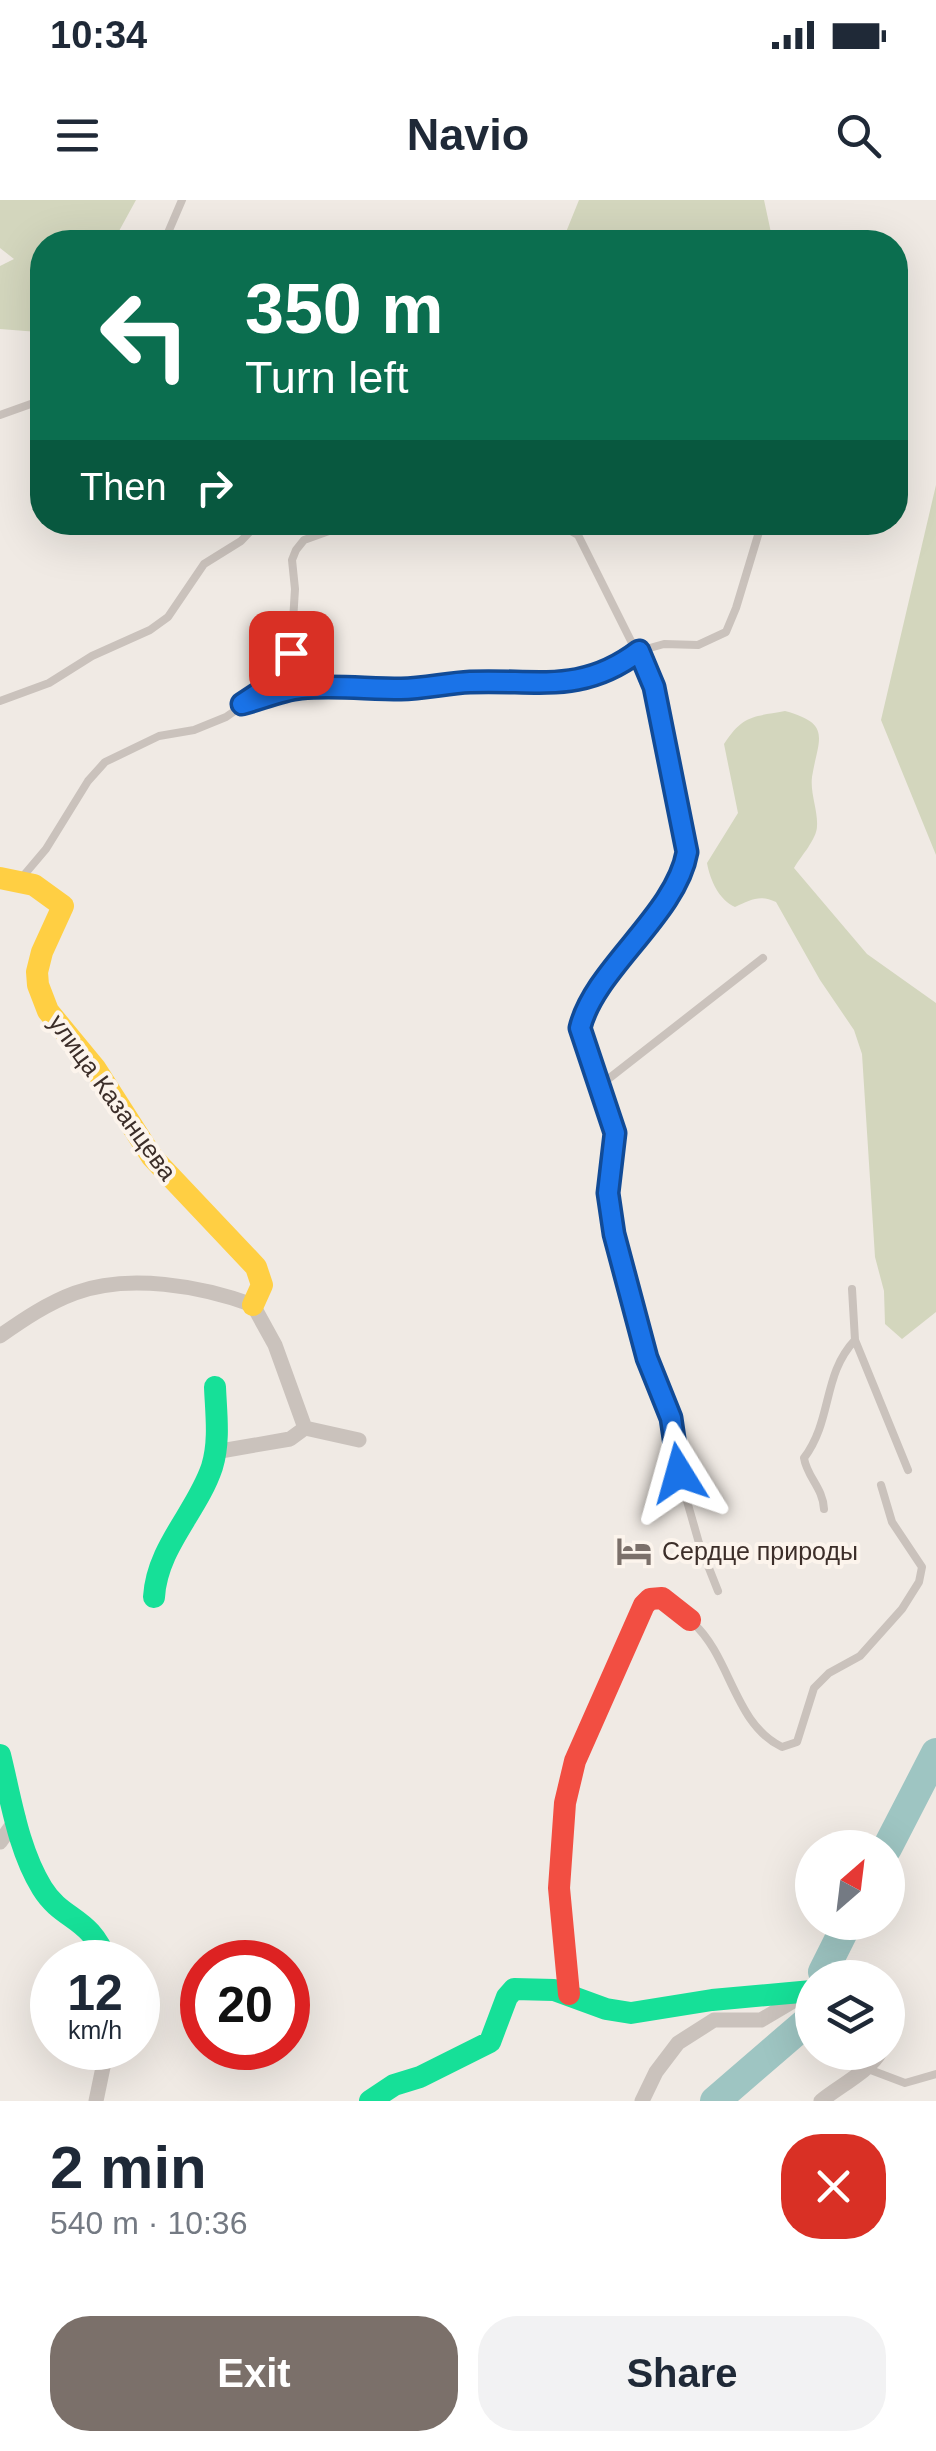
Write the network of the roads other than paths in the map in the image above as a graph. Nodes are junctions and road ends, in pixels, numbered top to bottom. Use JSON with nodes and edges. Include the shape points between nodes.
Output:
{"nodes":[{"id":1,"x":182,"y":200,"type":"edge"},
{"id":2,"x":169,"y":230,"type":"edge"},
{"id":3,"x":30,"y":405,"type":"edge"},
{"id":4,"x":0,"y":407,"type":"edge"},
{"id":5,"x":15,"y":411,"type":"junction"},
{"id":6,"x":0,"y":415,"type":"edge"},
{"id":7,"x":247,"y":535,"type":"edge"},
{"id":8,"x":318,"y":535,"type":"edge"},
{"id":9,"x":578,"y":535,"type":"edge"},
{"id":10,"x":758,"y":535,"type":"edge"},
{"id":11,"x":639,"y":651,"type":"junction"},
{"id":12,"x":0,"y":701,"type":"edge"},
{"id":13,"x":242,"y":704,"type":"junction"},
{"id":14,"x":10,"y":878,"type":"edge"},
{"id":15,"x":763,"y":958,"type":"dead end"},
{"id":16,"x":598,"y":1087,"type":"junction"},
{"id":17,"x":852,"y":1289,"type":"dead end"},
{"id":18,"x":253,"y":1305,"type":"junction"},
{"id":19,"x":0,"y":1336,"type":"edge"},
{"id":20,"x":855,"y":1340,"type":"junction"},
{"id":21,"x":215,"y":1387,"type":"dead end"},
{"id":22,"x":306,"y":1428,"type":"junction"},
{"id":23,"x":359,"y":1440,"type":"dead end"},
{"id":24,"x":216,"y":1452,"type":"junction"},
{"id":25,"x":908,"y":1470,"type":"dead end"},
{"id":26,"x":881,"y":1485,"type":"dead end"},
{"id":27,"x":824,"y":1509,"type":"dead end"},
{"id":28,"x":718,"y":1591,"type":"dead end"},
{"id":29,"x":154,"y":1598,"type":"dead end"},
{"id":30,"x":690,"y":1620,"type":"joint"},
{"id":31,"x":0,"y":1755,"type":"edge"},
{"id":32,"x":18,"y":1818,"type":"junction"},
{"id":33,"x":0,"y":1842,"type":"edge"},
{"id":34,"x":98,"y":1940,"type":"edge"},
{"id":35,"x":795,"y":1992,"type":"edge"},
{"id":36,"x":570,"y":1994,"type":"junction"},
{"id":37,"x":795,"y":2000,"type":"edge"},
{"id":38,"x":102,"y":2070,"type":"edge"},
{"id":39,"x":866,"y":2070,"type":"edge"},
{"id":40,"x":870,"y":2070,"type":"edge"},
{"id":41,"x":936,"y":2074,"type":"edge"},
{"id":42,"x":96,"y":2101,"type":"edge"},
{"id":43,"x":370,"y":2101,"type":"edge"},
{"id":44,"x":642,"y":2101,"type":"edge"},
{"id":45,"x":821,"y":2101,"type":"edge"}],
"edges":[{"from":1,"to":2,"type":"lane"},
{"from":3,"to":5,"type":"lane"},
{"from":4,"to":5,"type":"lane"},
{"from":5,"to":6,"type":"lane"},
{"from":7,"to":12,"type":"lane","via":[[204,564],[168,618],[49,684]]},
{"from":8,"to":13,"type":"lane","via":[[304,540],[292,560],[291,653],[274,683]]},
{"from":9,"to":11,"type":"lane"},
{"from":10,"to":11,"type":"lane","via":[[726,632],[698,645]]},
{"from":11,"to":13,"type":"lane","via":[[612,670],[570,681],[300,688]]},
{"from":11,"to":16,"type":"lane","via":[[654,687],[687,852],[682,872],[583,1017],[580,1028]]},
{"from":13,"to":14,"type":"lane","via":[[194,730],[158,736],[105,762],[46,849]]},
{"from":14,"to":18,"type":"street","name":"улица Казанцева","via":[[63,906],[40,952],[38,987],[48,1010],[156,1163],[260,1273],[263,1288]]},
{"from":15,"to":16,"type":"lane"},
{"from":16,"to":28,"type":"lane","via":[[615,1133],[608,1193],[614,1234]]},
{"from":17,"to":20,"type":"lane"},
{"from":18,"to":19,"type":"street","via":[[165,1286],[110,1285],[32,1313]]},
{"from":18,"to":22,"type":"street"},
{"from":20,"to":25,"type":"lane"},
{"from":20,"to":27,"type":"lane","via":[[833,1371],[820,1435],[804,1458]]},
{"from":21,"to":24,"type":"street"},
{"from":22,"to":23,"type":"street"},
{"from":22,"to":24,"type":"street","via":[[290,1438]]},
{"from":24,"to":29,"type":"street","via":[[156,1576]]},
{"from":26,"to":30,"type":"lane","via":[[892,1522],[922,1568],[919,1582],[860,1656],[814,1688],[797,1742],[782,1747],[763,1738],[712,1646]]},
{"from":30,"to":36,"type":"street","via":[[669,1600],[650,1597],[575,1761],[559,1888]]},
{"from":31,"to":32,"type":"street"},
{"from":32,"to":33,"type":"street"},
{"from":32,"to":34,"type":"street","via":[[42,1888]]},
{"from":35,"to":36,"type":"street","via":[[637,2012]]},
{"from":36,"to":43,"type":"street","via":[[514,1989],[490,2042]]},
{"from":37,"to":44,"type":"street","via":[[760,2020],[714,2020],[678,2043]]},
{"from":38,"to":42,"type":"street"},
{"from":39,"to":45,"type":"street"},
{"from":40,"to":41,"type":"lane","via":[[906,2083]]}]}
